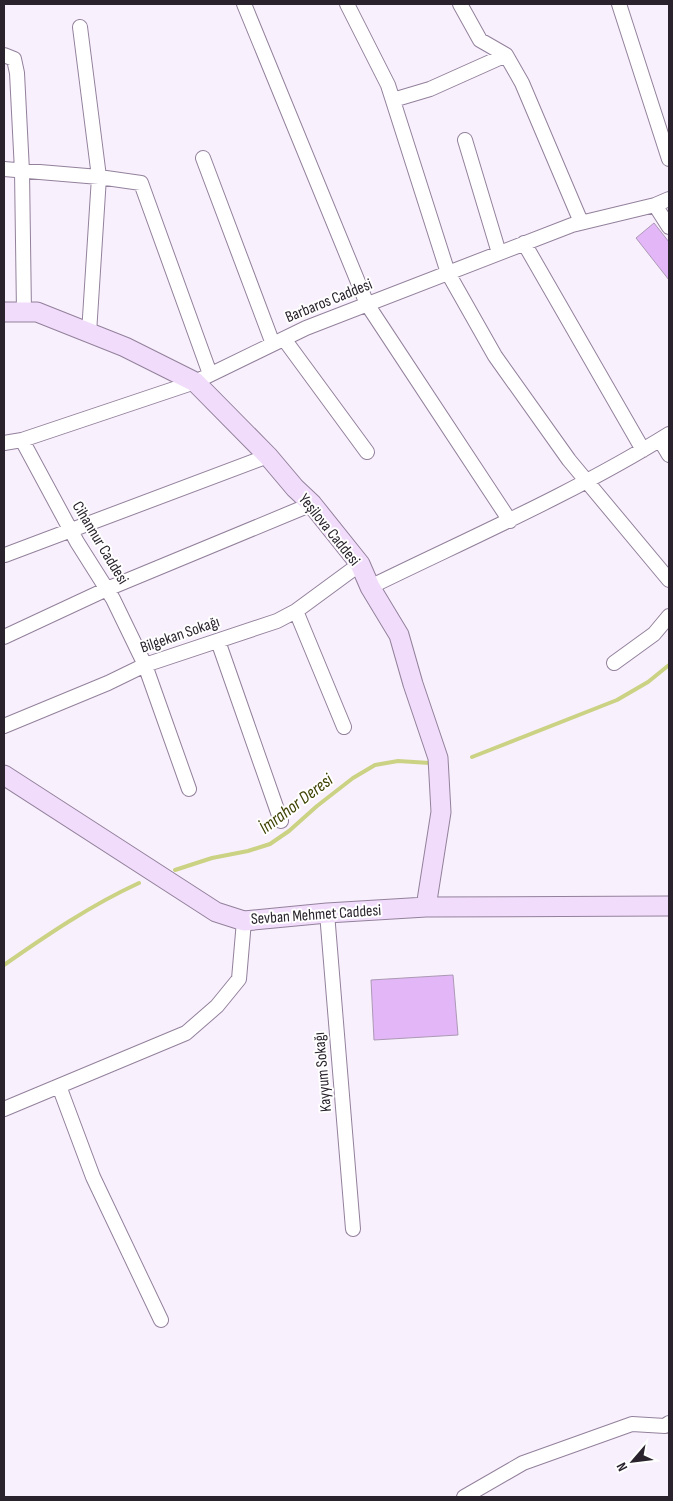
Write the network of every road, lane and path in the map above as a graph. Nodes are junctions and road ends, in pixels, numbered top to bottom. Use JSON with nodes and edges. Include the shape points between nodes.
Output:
{"nodes":[{"id":1,"x":347,"y":4,"type":"edge"},
{"id":2,"x":460,"y":4,"type":"edge"},
{"id":3,"x":619,"y":4,"type":"edge"},
{"id":4,"x":248,"y":5,"type":"edge"},
{"id":5,"x":80,"y":27,"type":"dead end"},
{"id":6,"x":4,"y":55,"type":"edge"},
{"id":7,"x":506,"y":55,"type":"junction"},
{"id":8,"x":393,"y":100,"type":"junction"},
{"id":9,"x":465,"y":140,"type":"dead end"},
{"id":10,"x":203,"y":158,"type":"dead end"},
{"id":11,"x":669,"y":159,"type":"edge"},
{"id":12,"x":4,"y":170,"type":"edge"},
{"id":13,"x":22,"y":171,"type":"junction"},
{"id":14,"x":99,"y":177,"type":"junction"},
{"id":15,"x":669,"y":199,"type":"edge"},
{"id":16,"x":655,"y":204,"type":"junction"},
{"id":17,"x":581,"y":222,"type":"junction"},
{"id":18,"x":669,"y":227,"type":"edge"},
{"id":19,"x":524,"y":243,"type":"junction"},
{"id":20,"x":499,"y":253,"type":"junction"},
{"id":21,"x":448,"y":273,"type":"junction"},
{"id":22,"x":367,"y":304,"type":"junction"},
{"id":23,"x":4,"y":312,"type":"edge"},
{"id":24,"x":24,"y":312,"type":"junction"},
{"id":25,"x":89,"y":333,"type":"junction"},
{"id":26,"x":278,"y":341,"type":"junction"},
{"id":27,"x":202,"y":378,"type":"junction"},
{"id":28,"x":664,"y":437,"type":"edge"},
{"id":29,"x":22,"y":440,"type":"junction"},
{"id":30,"x":4,"y":443,"type":"edge"},
{"id":31,"x":643,"y":450,"type":"junction"},
{"id":32,"x":368,"y":452,"type":"dead end"},
{"id":33,"x":669,"y":455,"type":"edge"},
{"id":34,"x":268,"y":456,"type":"junction"},
{"id":35,"x":586,"y":480,"type":"junction"},
{"id":36,"x":312,"y":504,"type":"junction"},
{"id":37,"x":510,"y":520,"type":"junction"},
{"id":38,"x":70,"y":530,"type":"junction"},
{"id":39,"x":5,"y":555,"type":"dead end"},
{"id":40,"x":360,"y":564,"type":"junction"},
{"id":41,"x":669,"y":580,"type":"edge"},
{"id":42,"x":370,"y":587,"type":"junction"},
{"id":43,"x":107,"y":590,"type":"junction"},
{"id":44,"x":296,"y":611,"type":"junction"},
{"id":45,"x":669,"y":616,"type":"edge"},
{"id":46,"x":4,"y":637,"type":"edge"},
{"id":47,"x":218,"y":640,"type":"junction"},
{"id":48,"x":614,"y":663,"type":"dead end"},
{"id":49,"x":144,"y":665,"type":"junction"},
{"id":50,"x":4,"y":726,"type":"edge"},
{"id":51,"x":344,"y":727,"type":"dead end"},
{"id":52,"x":4,"y":775,"type":"edge"},
{"id":53,"x":189,"y":789,"type":"dead end"},
{"id":54,"x":281,"y":821,"type":"dead end"},
{"id":55,"x":669,"y":906,"type":"edge"},
{"id":56,"x":426,"y":907,"type":"junction"},
{"id":57,"x":327,"y":913,"type":"junction"},
{"id":58,"x":244,"y":921,"type":"junction"},
{"id":59,"x":58,"y":1086,"type":"junction"},
{"id":60,"x":4,"y":1109,"type":"edge"},
{"id":61,"x":353,"y":1229,"type":"dead end"},
{"id":62,"x":161,"y":1320,"type":"dead end"},
{"id":63,"x":668,"y":1426,"type":"edge"},
{"id":64,"x":464,"y":1497,"type":"edge"}],
"edges":[{"from":1,"to":8,"type":"street"},
{"from":2,"to":7,"type":"street","via":[[480,40]]},
{"from":3,"to":11,"type":"street"},
{"from":4,"to":22,"type":"street"},
{"from":5,"to":14,"type":"street"},
{"from":6,"to":13,"type":"street","via":[[14,59],[17,73]]},
{"from":7,"to":8,"type":"street","via":[[430,89]]},
{"from":7,"to":17,"type":"street","via":[[522,83]]},
{"from":8,"to":21,"type":"street"},
{"from":9,"to":20,"type":"street"},
{"from":10,"to":26,"type":"street"},
{"from":12,"to":13,"type":"street"},
{"from":13,"to":14,"type":"street"},
{"from":13,"to":24,"type":"street"},
{"from":14,"to":25,"type":"street"},
{"from":14,"to":27,"type":"street","via":[[142,183]]},
{"from":15,"to":16,"type":"street","name":"Barbaros Caddesi"},
{"from":16,"to":17,"type":"street","name":"Barbaros Caddesi"},
{"from":16,"to":18,"type":"street"},
{"from":17,"to":19,"type":"street","name":"Barbaros Caddesi"},
{"from":19,"to":20,"type":"street","name":"Barbaros Caddesi"},
{"from":19,"to":31,"type":"street"},
{"from":20,"to":21,"type":"street","name":"Barbaros Caddesi"},
{"from":21,"to":22,"type":"street","name":"Barbaros Caddesi"},
{"from":21,"to":35,"type":"street","via":[[495,356]]},
{"from":22,"to":26,"type":"street","name":"Barbaros Caddesi"},
{"from":22,"to":37,"type":"street"},
{"from":23,"to":24,"type":"street","name":"Yeşilova Caddesi"},
{"from":24,"to":25,"type":"street","name":"Yeşilova Caddesi","via":[[37,312]]},
{"from":25,"to":27,"type":"street","name":"Yeşilova Caddesi"},
{"from":26,"to":27,"type":"street","name":"Barbaros Caddesi"},
{"from":26,"to":32,"type":"street"},
{"from":27,"to":29,"type":"street","name":"Barbaros Caddesi"},
{"from":27,"to":34,"type":"street","name":"Yeşilova Caddesi"},
{"from":28,"to":31,"type":"street"},
{"from":28,"to":33,"type":"street"},
{"from":29,"to":30,"type":"street","name":"Barbaros Caddesi"},
{"from":29,"to":38,"type":"street","name":"Cihannur Caddesi"},
{"from":31,"to":35,"type":"street"},
{"from":34,"to":36,"type":"street","name":"Yeşilova Caddesi"},
{"from":34,"to":38,"type":"street"},
{"from":35,"to":37,"type":"street"},
{"from":35,"to":41,"type":"street"},
{"from":36,"to":40,"type":"street","name":"Yeşilova Caddesi"},
{"from":36,"to":43,"type":"street"},
{"from":37,"to":42,"type":"street"},
{"from":38,"to":39,"type":"street"},
{"from":38,"to":43,"type":"street","name":"Cihannur Caddesi"},
{"from":40,"to":42,"type":"street","name":"Yeşilova Caddesi"},
{"from":40,"to":44,"type":"street","name":"Bilgekan Sokağı"},
{"from":42,"to":56,"type":"street","name":"Yeşilova Caddesi","via":[[399,635],[438,758],[441,812]]},
{"from":43,"to":46,"type":"street"},
{"from":43,"to":49,"type":"street","name":"Cihannur Caddesi"},
{"from":44,"to":47,"type":"street","name":"Bilgekan Sokağı","via":[[277,621]]},
{"from":44,"to":51,"type":"street"},
{"from":45,"to":48,"type":"street","via":[[654,634]]},
{"from":47,"to":49,"type":"street","name":"Bilgekan Sokağı"},
{"from":47,"to":54,"type":"street"},
{"from":49,"to":50,"type":"street","name":"Bilgekan Sokağı"},
{"from":49,"to":53,"type":"street","name":"Cihannur Caddesi"},
{"from":52,"to":58,"type":"street","name":"Sevban Mehmet Caddesi","via":[[216,912]]},
{"from":55,"to":56,"type":"street","name":"Sevban Mehmet Caddesi"},
{"from":56,"to":57,"type":"street","name":"Sevban Mehmet Caddesi"},
{"from":57,"to":58,"type":"street","name":"Sevban Mehmet Caddesi"},
{"from":57,"to":61,"type":"street","name":"Kayyum Sokağı"},
{"from":58,"to":59,"type":"street","via":[[238,979],[217,1006],[186,1033]]},
{"from":59,"to":60,"type":"street"},
{"from":59,"to":62,"type":"street","via":[[93,1177]]},
{"from":63,"to":64,"type":"street","via":[[632,1424],[523,1462]]}]}
